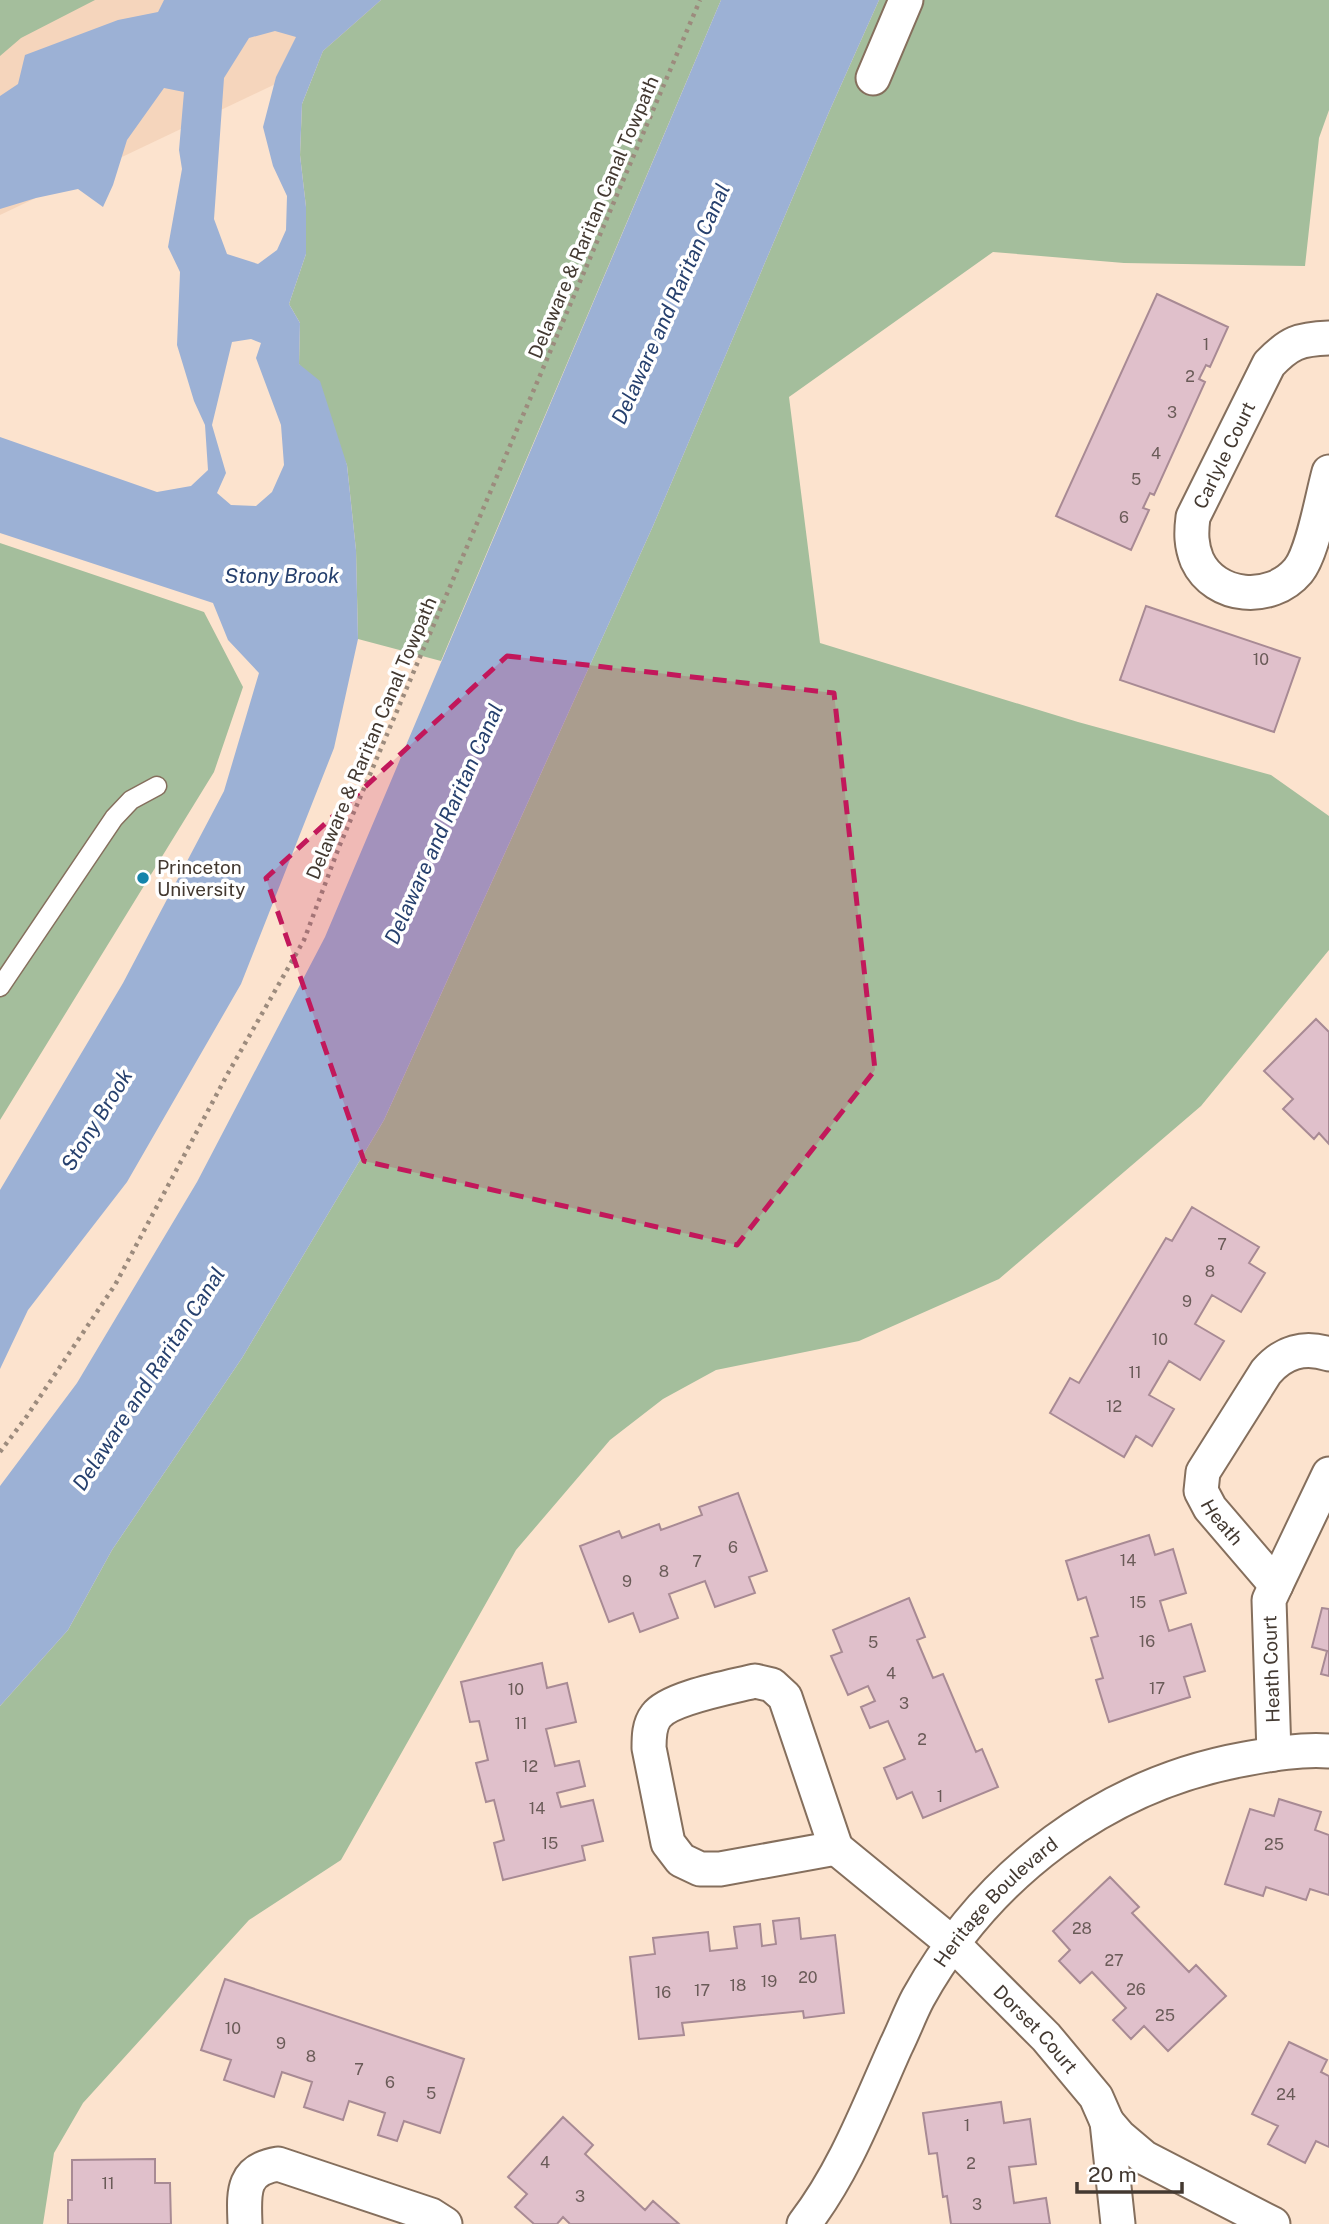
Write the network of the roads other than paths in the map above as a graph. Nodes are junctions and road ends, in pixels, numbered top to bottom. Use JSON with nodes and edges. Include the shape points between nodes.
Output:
{"nodes":[{"id":1,"x":906,"y":0,"type":"edge"},
{"id":2,"x":873,"y":78,"type":"dead end"},
{"id":3,"x":1329,"y":338,"type":"edge"},
{"id":4,"x":1329,"y":472,"type":"edge"},
{"id":5,"x":157,"y":786,"type":"dead end"},
{"id":6,"x":0,"y":987,"type":"edge"},
{"id":7,"x":1329,"y":1354,"type":"edge"},
{"id":8,"x":1329,"y":1474,"type":"edge"},
{"id":9,"x":1276,"y":1585,"type":"junction"},
{"id":10,"x":1329,"y":1751,"type":"edge"},
{"id":11,"x":1275,"y":1754,"type":"junction"},
{"id":12,"x":836,"y":1848,"type":"junction"},
{"id":13,"x":952,"y":1943,"type":"junction"},
{"id":14,"x":1107,"y":2122,"type":"junction"},
{"id":15,"x":245,"y":2224,"type":"edge"},
{"id":16,"x":445,"y":2224,"type":"edge"},
{"id":17,"x":804,"y":2224,"type":"edge"},
{"id":18,"x":1118,"y":2224,"type":"edge"},
{"id":19,"x":1273,"y":2224,"type":"edge"}],
"edges":[{"from":1,"to":2,"type":"street"},
{"from":3,"to":4,"type":"street","name":"Carlyle Court","via":[[1306,338],[1283,349],[1269,364],[1193,517],[1191,540],[1198,562],[1212,580],[1236,592],[1260,593],[1280,586],[1298,571],[1307,554]]},
{"from":5,"to":6,"type":"lane","via":[[131,800],[114,818]]},
{"from":7,"to":9,"type":"street","name":"Heath","via":[[1314,1349],[1293,1351],[1275,1362],[1203,1472],[1201,1491],[1210,1508]]},
{"from":8,"to":9,"type":"street"},
{"from":9,"to":11,"type":"street","name":"Heath Court","via":[[1269,1600]]},
{"from":10,"to":11,"type":"street","name":"Heritage Boulevard"},
{"from":11,"to":13,"type":"street","name":"Heritage Boulevard","via":[[1215,1765],[1153,1785],[1102,1810],[1054,1840],[1005,1882]]},
{"from":12,"to":12,"type":"street","via":[[785,1697],[772,1685],[755,1681],[670,1703],[656,1716],[649,1748],[668,1843],[681,1860],[700,1869],[720,1869]]},
{"from":12,"to":13,"type":"street","name":"Dorset Court"},
{"from":13,"to":14,"type":"street","name":"Dorset Court","via":[[1046,2037],[1096,2097]]},
{"from":13,"to":17,"type":"street","name":"Heritage Boulevard","via":[[918,1999],[846,2157]]},
{"from":14,"to":18,"type":"street","name":"Dorset Court"},
{"from":14,"to":19,"type":"street","name":"Dorset Court","via":[[1145,2158]]},
{"from":15,"to":16,"type":"street","via":[[244,2193],[252,2175],[278,2164],[431,2215]]}]}
